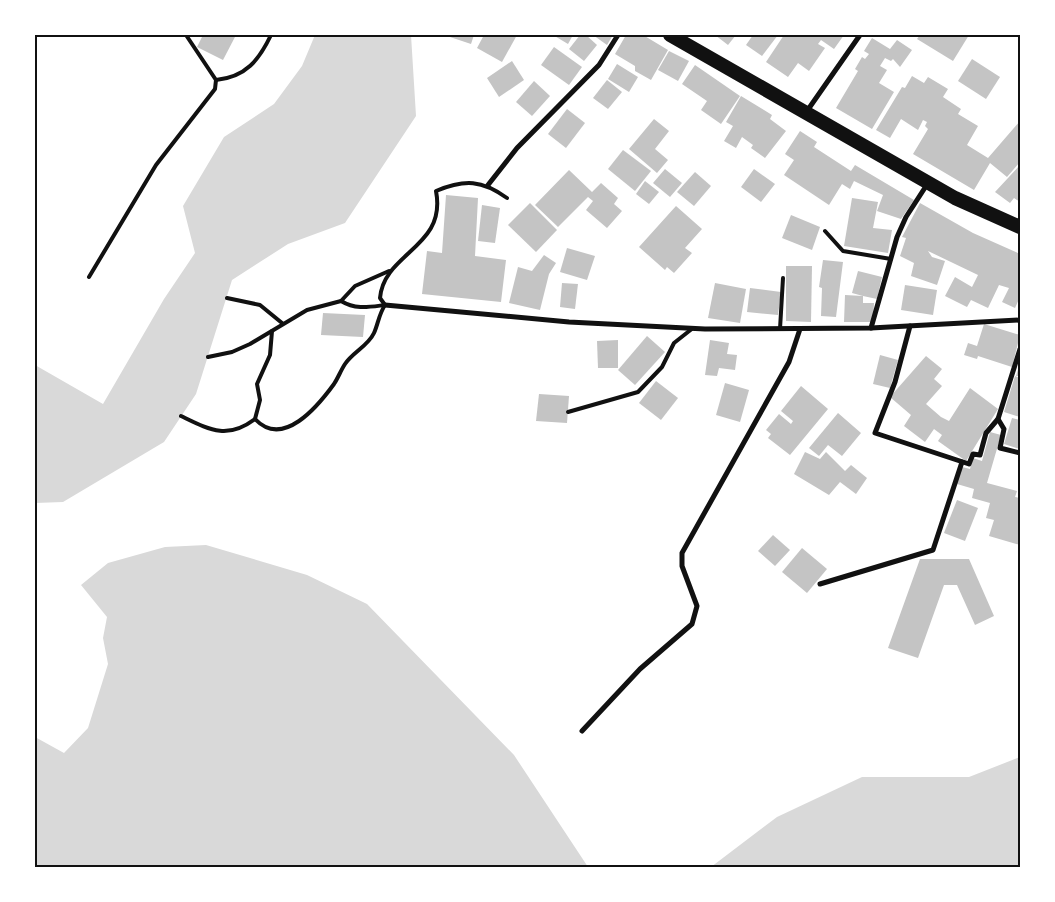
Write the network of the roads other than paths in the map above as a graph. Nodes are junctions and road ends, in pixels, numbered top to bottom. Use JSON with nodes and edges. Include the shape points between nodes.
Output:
{"nodes":[{"id":1,"x":186,"y":35,"type":"edge"},
{"id":2,"x":271,"y":35,"type":"edge"},
{"id":3,"x":618,"y":35,"type":"edge"},
{"id":4,"x":670,"y":35,"type":"edge"},
{"id":5,"x":860,"y":35,"type":"edge"},
{"id":6,"x":216,"y":80,"type":"junction"},
{"id":7,"x":806,"y":112,"type":"junction"},
{"id":8,"x":929,"y":183,"type":"junction"},
{"id":9,"x":488,"y":185,"type":"junction"},
{"id":10,"x":507,"y":198,"type":"dead end"},
{"id":11,"x":1020,"y":227,"type":"edge"},
{"id":12,"x":825,"y":231,"type":"dead end"},
{"id":13,"x":891,"y":259,"type":"junction"},
{"id":14,"x":392,"y":270,"type":"junction"},
{"id":15,"x":89,"y":277,"type":"dead end"},
{"id":16,"x":783,"y":278,"type":"dead end"},
{"id":17,"x":226,"y":298,"type":"dead end"},
{"id":18,"x":342,"y":300,"type":"junction"},
{"id":19,"x":385,"y":305,"type":"junction"},
{"id":20,"x":1020,"y":320,"type":"edge"},
{"id":21,"x":282,"y":324,"type":"junction"},
{"id":22,"x":910,"y":326,"type":"junction"},
{"id":23,"x":692,"y":328,"type":"junction"},
{"id":24,"x":871,"y":328,"type":"junction"},
{"id":25,"x":780,"y":329,"type":"junction"},
{"id":26,"x":800,"y":329,"type":"junction"},
{"id":27,"x":272,"y":331,"type":"junction"},
{"id":28,"x":1020,"y":349,"type":"edge"},
{"id":29,"x":208,"y":357,"type":"dead end"},
{"id":30,"x":568,"y":412,"type":"dead end"},
{"id":31,"x":181,"y":416,"type":"dead end"},
{"id":32,"x":256,"y":419,"type":"junction"},
{"id":33,"x":998,"y":419,"type":"junction"},
{"id":34,"x":1020,"y":452,"type":"edge"},
{"id":35,"x":962,"y":462,"type":"junction"},
{"id":36,"x":820,"y":584,"type":"dead end"},
{"id":37,"x":582,"y":731,"type":"dead end"}],
"edges":[{"from":1,"to":6,"type":"lane"},
{"from":2,"to":6,"type":"lane","via":[[260,58],[230,79]]},
{"from":3,"to":9,"type":"street","via":[[599,65],[517,148]]},
{"from":4,"to":7,"type":"highway"},
{"from":5,"to":7,"type":"street"},
{"from":6,"to":15,"type":"lane","via":[[215,88],[156,165]]},
{"from":7,"to":8,"type":"highway"},
{"from":8,"to":11,"type":"highway"},
{"from":8,"to":13,"type":"street","via":[[906,217]]},
{"from":9,"to":10,"type":"lane"},
{"from":9,"to":14,"type":"lane","via":[[453,184],[436,191],[437,215],[431,230]]},
{"from":12,"to":13,"type":"lane","via":[[843,251]]},
{"from":13,"to":24,"type":"street"},
{"from":14,"to":18,"type":"lane","via":[[355,286]]},
{"from":14,"to":19,"type":"lane","via":[[381,284],[380,298]]},
{"from":16,"to":25,"type":"lane"},
{"from":17,"to":21,"type":"lane","via":[[260,305]]},
{"from":18,"to":19,"type":"lane","via":[[349,306],[363,308]]},
{"from":18,"to":21,"type":"lane","via":[[307,310]]},
{"from":19,"to":23,"type":"street","via":[[569,322]]},
{"from":19,"to":32,"type":"lane","via":[[378,316],[374,334],[353,354],[336,382],[308,414],[282,430]]},
{"from":20,"to":22,"type":"street"},
{"from":21,"to":27,"type":"lane"},
{"from":22,"to":24,"type":"street"},
{"from":22,"to":35,"type":"street","via":[[895,382],[875,432]]},
{"from":23,"to":25,"type":"street"},
{"from":23,"to":30,"type":"lane","via":[[674,342],[662,367],[638,392]]},
{"from":24,"to":26,"type":"street"},
{"from":25,"to":26,"type":"street"},
{"from":26,"to":37,"type":"street","via":[[789,362],[682,553],[682,566],[697,606],[692,624],[640,669]]},
{"from":27,"to":29,"type":"lane","via":[[232,352]]},
{"from":27,"to":32,"type":"lane","via":[[270,355],[257,384],[260,400]]},
{"from":28,"to":33,"type":"street"},
{"from":31,"to":32,"type":"lane","via":[[207,428],[223,431],[234,431]]},
{"from":33,"to":34,"type":"street","via":[[1004,429],[1000,448]]},
{"from":33,"to":35,"type":"street","via":[[986,433],[980,455],[974,454],[969,464]]},
{"from":35,"to":36,"type":"street","via":[[933,550]]}]}
